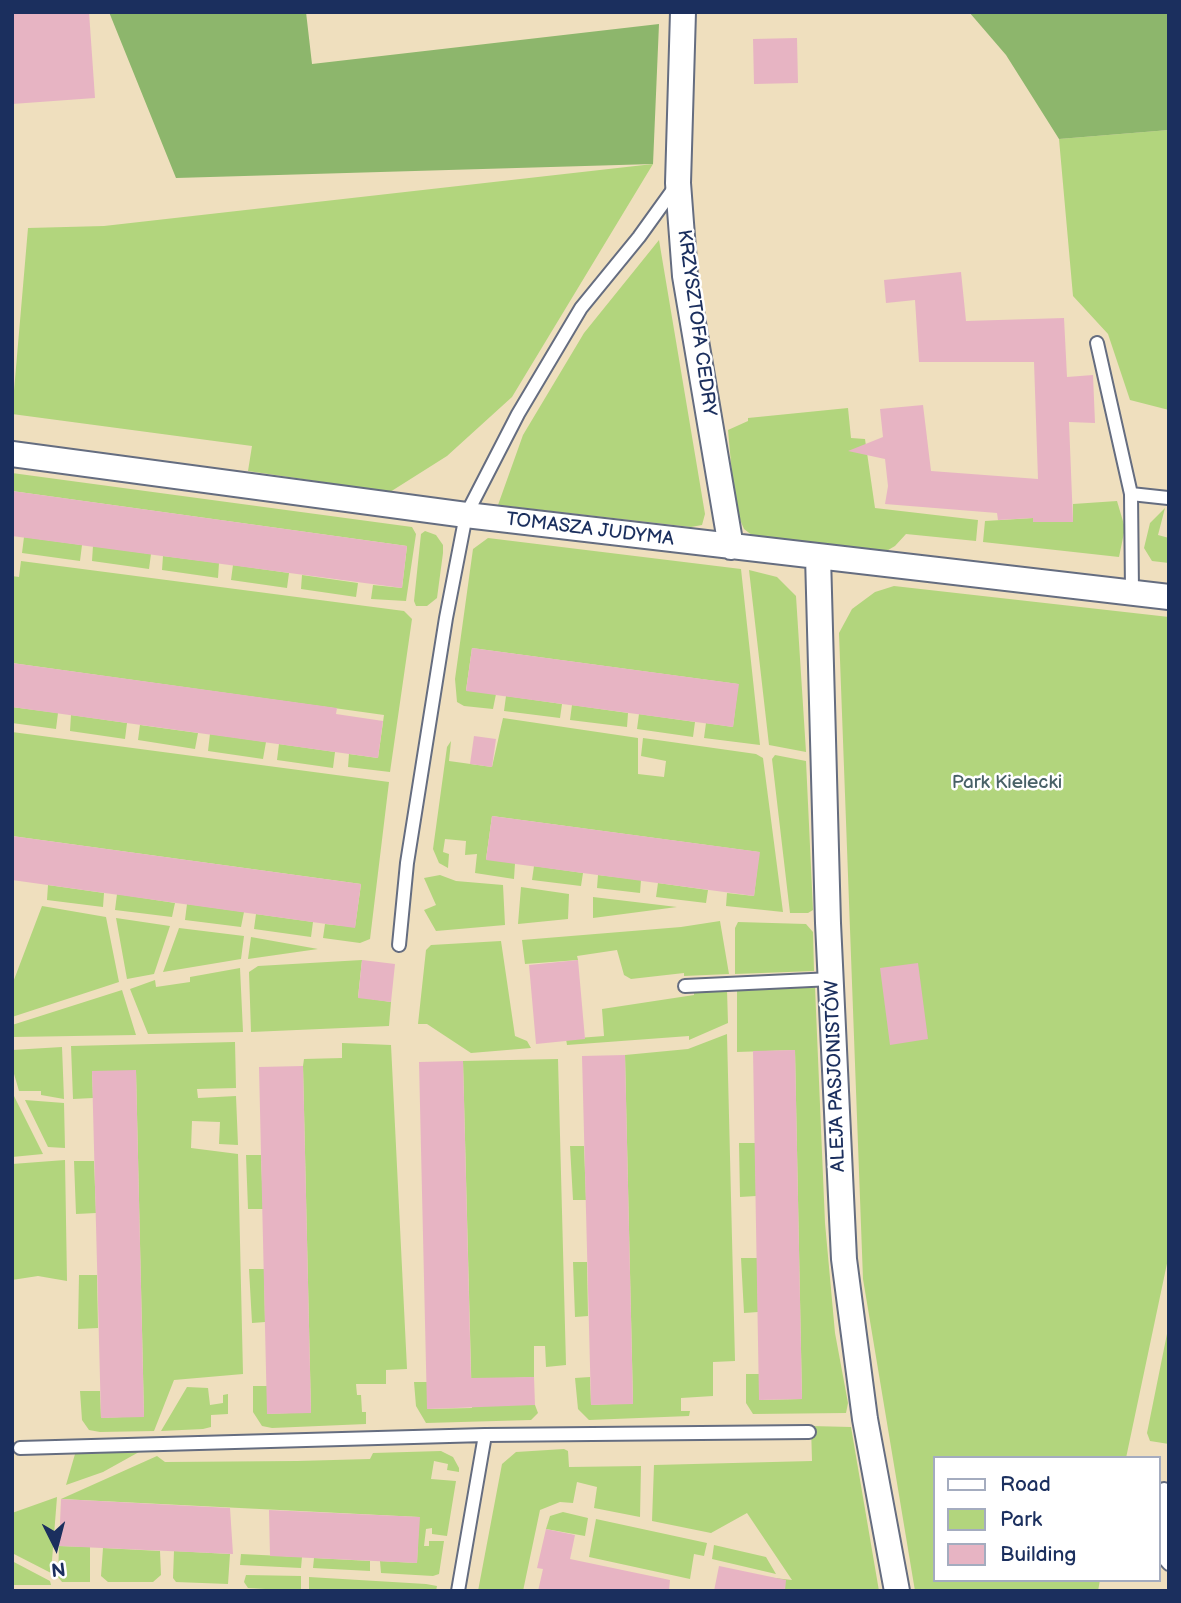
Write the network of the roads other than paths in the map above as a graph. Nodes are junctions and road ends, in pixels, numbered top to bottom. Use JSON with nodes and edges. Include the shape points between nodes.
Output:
{"nodes":[{"id":1,"x":683,"y":12,"type":"edge"},
{"id":2,"x":678,"y":183,"type":"junction"},
{"id":3,"x":1097,"y":342,"type":"dead end"},
{"id":4,"x":12,"y":453,"type":"edge"},
{"id":5,"x":1131,"y":494,"type":"junction"},
{"id":6,"x":1168,"y":498,"type":"edge"},
{"id":7,"x":466,"y":515,"type":"junction"},
{"id":8,"x":731,"y":547,"type":"junction"},
{"id":9,"x":818,"y":556,"type":"junction"},
{"id":10,"x":1132,"y":591,"type":"junction"},
{"id":11,"x":1169,"y":597,"type":"edge"},
{"id":12,"x":399,"y":945,"type":"dead end"},
{"id":13,"x":832,"y":979,"type":"junction"},
{"id":14,"x":685,"y":986,"type":"dead end"},
{"id":15,"x":809,"y":1432,"type":"dead end"},
{"id":16,"x":485,"y":1435,"type":"junction"},
{"id":17,"x":20,"y":1448,"type":"dead end"},
{"id":18,"x":1164,"y":1489,"type":"dead end"},
{"id":19,"x":1169,"y":1564,"type":"edge"},
{"id":20,"x":457,"y":1591,"type":"edge"},
{"id":21,"x":897,"y":1591,"type":"edge"}],
"edges":[{"from":1,"to":2,"type":"street","name":"KRZYSZTOFA CEDRY"},
{"from":2,"to":7,"type":"lane","via":[[581,308]]},
{"from":2,"to":8,"type":"street","name":"KRZYSZTOFA CEDRY","via":[[685,276]]},
{"from":3,"to":5,"type":"lane"},
{"from":4,"to":7,"type":"street","name":"TOMASZA JUDYMA"},
{"from":5,"to":6,"type":"lane"},
{"from":5,"to":10,"type":"lane"},
{"from":7,"to":8,"type":"street","name":"TOMASZA JUDYMA"},
{"from":7,"to":12,"type":"lane","via":[[407,863]]},
{"from":8,"to":9,"type":"street","name":"TOMASZA JUDYMA"},
{"from":9,"to":10,"type":"street","name":"TOMASZA JUDYMA"},
{"from":9,"to":13,"type":"street","name":"ALEJA PASJONISTÓW"},
{"from":10,"to":11,"type":"street","name":"TOMASZA JUDYMA"},
{"from":13,"to":14,"type":"lane"},
{"from":13,"to":21,"type":"street","name":"ALEJA PASJONISTÓW","via":[[848,1311]]},
{"from":15,"to":16,"type":"lane"},
{"from":16,"to":17,"type":"lane"},
{"from":16,"to":20,"type":"lane"},
{"from":18,"to":19,"type":"lane","via":[[1161,1555]]}]}
